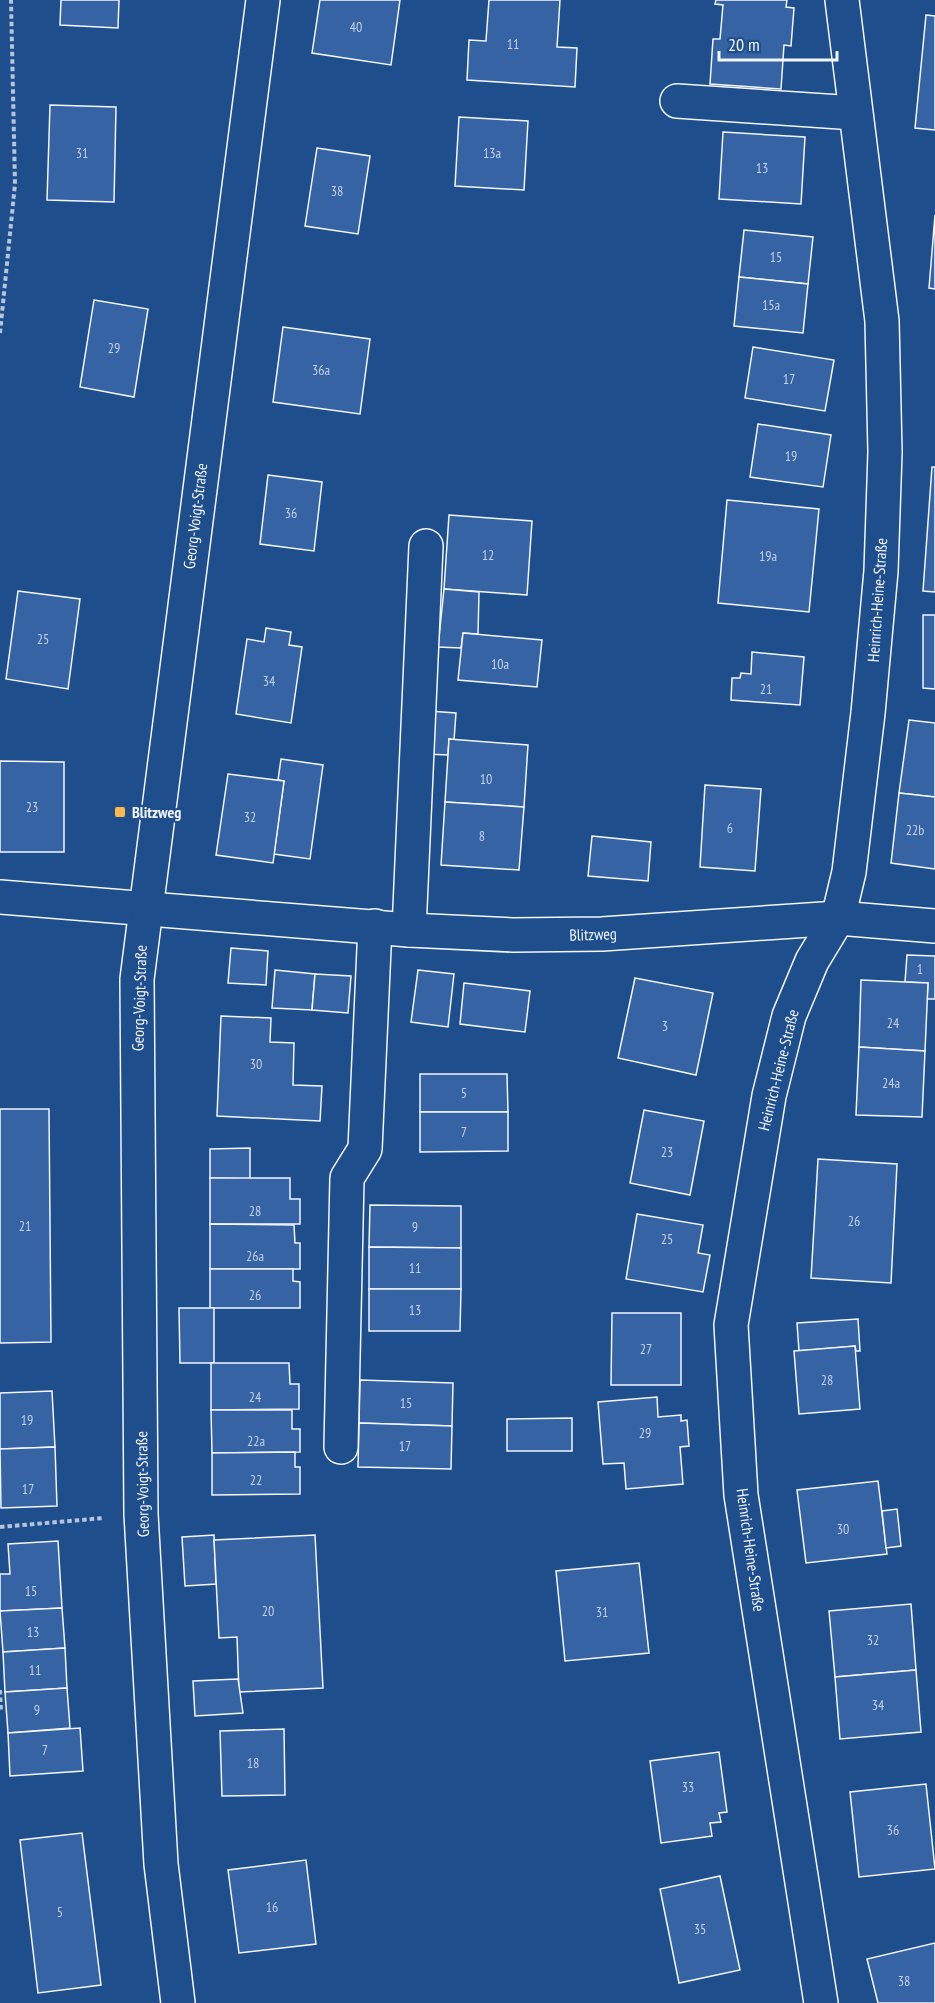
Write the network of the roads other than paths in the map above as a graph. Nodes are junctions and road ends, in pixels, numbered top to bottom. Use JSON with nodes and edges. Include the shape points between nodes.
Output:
{"nodes":[{"id":1,"x":263,"y":0,"type":"edge"},
{"id":2,"x":842,"y":0,"type":"edge"},
{"id":3,"x":677,"y":102,"type":"dead end"},
{"id":4,"x":855,"y":113,"type":"junction"},
{"id":5,"x":426,"y":546,"type":"dead end"},
{"id":6,"x":0,"y":897,"type":"edge"},
{"id":7,"x":145,"y":906,"type":"junction"},
{"id":8,"x":838,"y":918,"type":"junction"},
{"id":9,"x":375,"y":926,"type":"junction"},
{"id":10,"x":935,"y":926,"type":"edge"},
{"id":11,"x":409,"y":930,"type":"junction"},
{"id":12,"x":341,"y":1447,"type":"dead end"},
{"id":13,"x":178,"y":2003,"type":"edge"},
{"id":14,"x":821,"y":2003,"type":"edge"}],
"edges":[{"from":1,"to":7,"type":"street","name":"Georg-Voigt-Straße"},
{"from":2,"to":4,"type":"street","name":"Heinrich-Heine-Straße"},
{"from":3,"to":4,"type":"street"},
{"from":4,"to":8,"type":"street","name":"Heinrich-Heine-Straße","via":[[882,321],[885,452],[881,571],[868,713],[849,872]]},
{"from":5,"to":11,"type":"street"},
{"from":6,"to":7,"type":"street","name":"Blitzweg"},
{"from":7,"to":9,"type":"street","name":"Blitzweg"},
{"from":7,"to":13,"type":"street","name":"Georg-Voigt-Straße","via":[[136,980],[141,1514],[161,1864]]},
{"from":8,"to":10,"type":"street","name":"Blitzweg"},
{"from":8,"to":11,"type":"street","name":"Blitzweg","via":[[602,934]]},
{"from":8,"to":14,"type":"street","name":"Heinrich-Heine-Straße","via":[[812,961],[789,1016],[780,1050],[731,1325],[741,1495]]},
{"from":9,"to":11,"type":"street","name":"Blitzweg"},
{"from":9,"to":12,"type":"street","via":[[365,1149],[347,1178]]}]}
